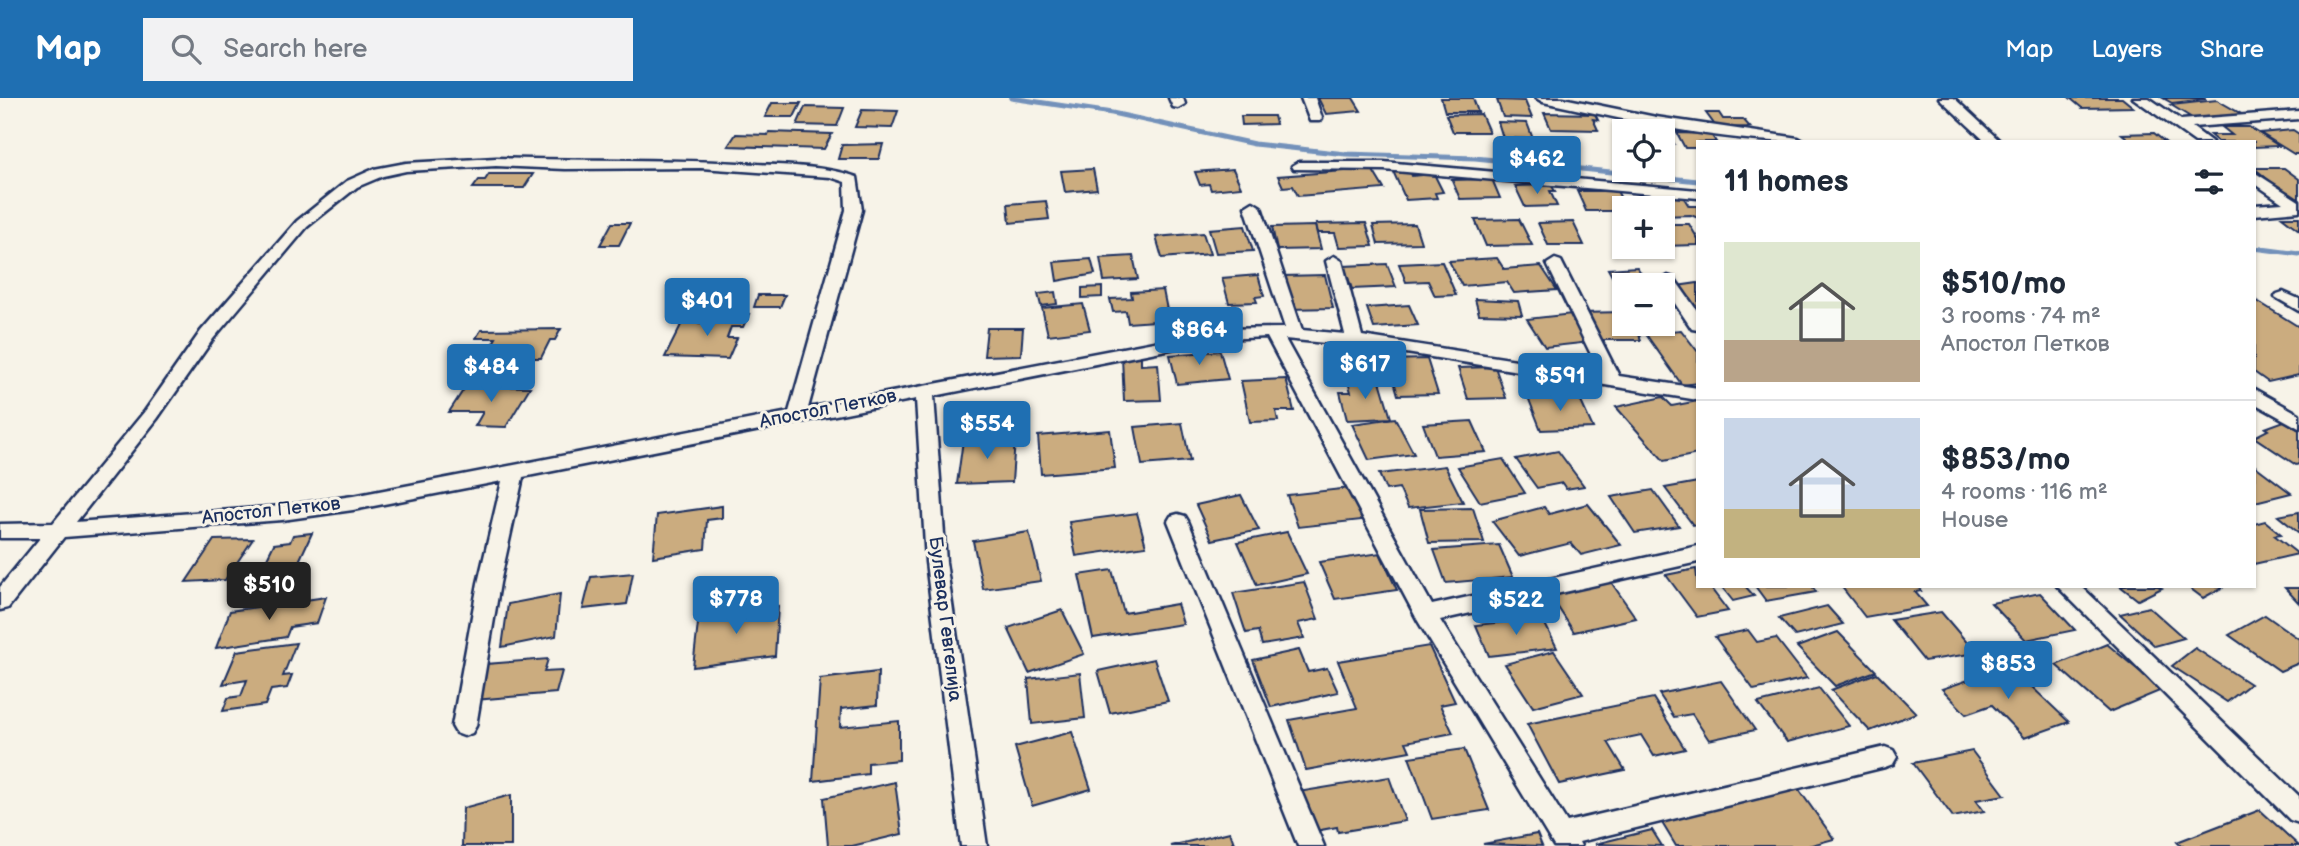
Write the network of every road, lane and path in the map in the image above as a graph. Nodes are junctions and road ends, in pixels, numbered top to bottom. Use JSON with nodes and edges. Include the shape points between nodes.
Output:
{"nodes":[{"id":1,"x":1308,"y":98,"type":"edge"},
{"id":2,"x":1543,"y":98,"type":"edge"},
{"id":3,"x":1947,"y":98,"type":"edge"},
{"id":4,"x":2140,"y":98,"type":"edge"},
{"id":5,"x":2299,"y":115,"type":"edge"},
{"id":6,"x":1315,"y":118,"type":"dead end"},
{"id":7,"x":2180,"y":124,"type":"junction"},
{"id":8,"x":1784,"y":140,"type":"edge"},
{"id":9,"x":1992,"y":140,"type":"edge"},
{"id":10,"x":2201,"y":140,"type":"edge"},
{"id":11,"x":1299,"y":166,"type":"dead end"},
{"id":12,"x":2256,"y":177,"type":"edge"},
{"id":13,"x":1696,"y":194,"type":"edge"},
{"id":14,"x":2298,"y":206,"type":"edge"},
{"id":15,"x":1253,"y":207,"type":"dead end"},
{"id":16,"x":2256,"y":210,"type":"edge"},
{"id":17,"x":1334,"y":261,"type":"dead end"},
{"id":18,"x":1555,"y":264,"type":"dead end"},
{"id":19,"x":1675,"y":291,"type":"edge"},
{"id":20,"x":2283,"y":297,"type":"dead end"},
{"id":21,"x":2299,"y":306,"type":"edge"},
{"id":22,"x":1696,"y":322,"type":"edge"},
{"id":23,"x":1284,"y":333,"type":"junction"},
{"id":24,"x":1355,"y":341,"type":"junction"},
{"id":25,"x":1612,"y":379,"type":"junction"},
{"id":26,"x":925,"y":391,"type":"junction"},
{"id":27,"x":1696,"y":394,"type":"edge"},
{"id":28,"x":2259,"y":402,"type":"edge"},
{"id":29,"x":797,"y":415,"type":"junction"},
{"id":30,"x":2299,"y":422,"type":"edge"},
{"id":31,"x":514,"y":472,"type":"junction"},
{"id":32,"x":1178,"y":521,"type":"dead end"},
{"id":33,"x":61,"y":530,"type":"junction"},
{"id":34,"x":0,"y":531,"type":"edge"},
{"id":35,"x":1696,"y":554,"type":"edge"},
{"id":36,"x":2069,"y":588,"type":"edge"},
{"id":37,"x":0,"y":602,"type":"edge"},
{"id":38,"x":1426,"y":615,"type":"junction"},
{"id":39,"x":464,"y":726,"type":"dead end"},
{"id":40,"x":1885,"y":757,"type":"dead end"},
{"id":41,"x":2299,"y":812,"type":"edge"},
{"id":42,"x":1565,"y":841,"type":"edge"},
{"id":43,"x":974,"y":846,"type":"edge"},
{"id":44,"x":1311,"y":846,"type":"edge"}],
"edges":[{"from":1,"to":6,"type":"street"},
{"from":2,"to":8,"type":"street"},
{"from":3,"to":9,"type":"street"},
{"from":4,"to":7,"type":"street"},
{"from":5,"to":7,"type":"street"},
{"from":7,"to":10,"type":"street"},
{"from":11,"to":13,"type":"street","via":[[1396,167]]},
{"from":12,"to":14,"type":"street"},
{"from":14,"to":16,"type":"street"},
{"from":15,"to":23,"type":"street"},
{"from":17,"to":24,"type":"street"},
{"from":18,"to":25,"type":"street"},
{"from":19,"to":22,"type":"street"},
{"from":20,"to":21,"type":"street"},
{"from":23,"to":24,"type":"street","name":"Апостол Петков"},
{"from":23,"to":26,"type":"street","name":"Апостол Петков","via":[[1190,339]]},
{"from":23,"to":38,"type":"street"},
{"from":24,"to":25,"type":"street","name":"Апостол Петков"},
{"from":25,"to":27,"type":"street","name":"Апостол Петков"},
{"from":26,"to":29,"type":"street","name":"Апостол Петков"},
{"from":26,"to":43,"type":"street","name":"Булевар Гевгелија","via":[[933,531]]},
{"from":28,"to":30,"type":"street"},
{"from":29,"to":31,"type":"street","name":"Апостол Петков"},
{"from":29,"to":33,"type":"street","via":[[853,209],[852,180],[832,173],[701,164],[495,162],[407,167],[352,184],[302,224],[207,335]]},
{"from":31,"to":33,"type":"street","name":"Апостол Петков","via":[[282,513]]},
{"from":31,"to":39,"type":"street"},
{"from":32,"to":44,"type":"street"},
{"from":33,"to":34,"type":"street","name":"Апостол Петков"},
{"from":33,"to":37,"type":"street"},
{"from":35,"to":38,"type":"street"},
{"from":36,"to":41,"type":"street"},
{"from":38,"to":42,"type":"street"},
{"from":40,"to":42,"type":"street"}]}
